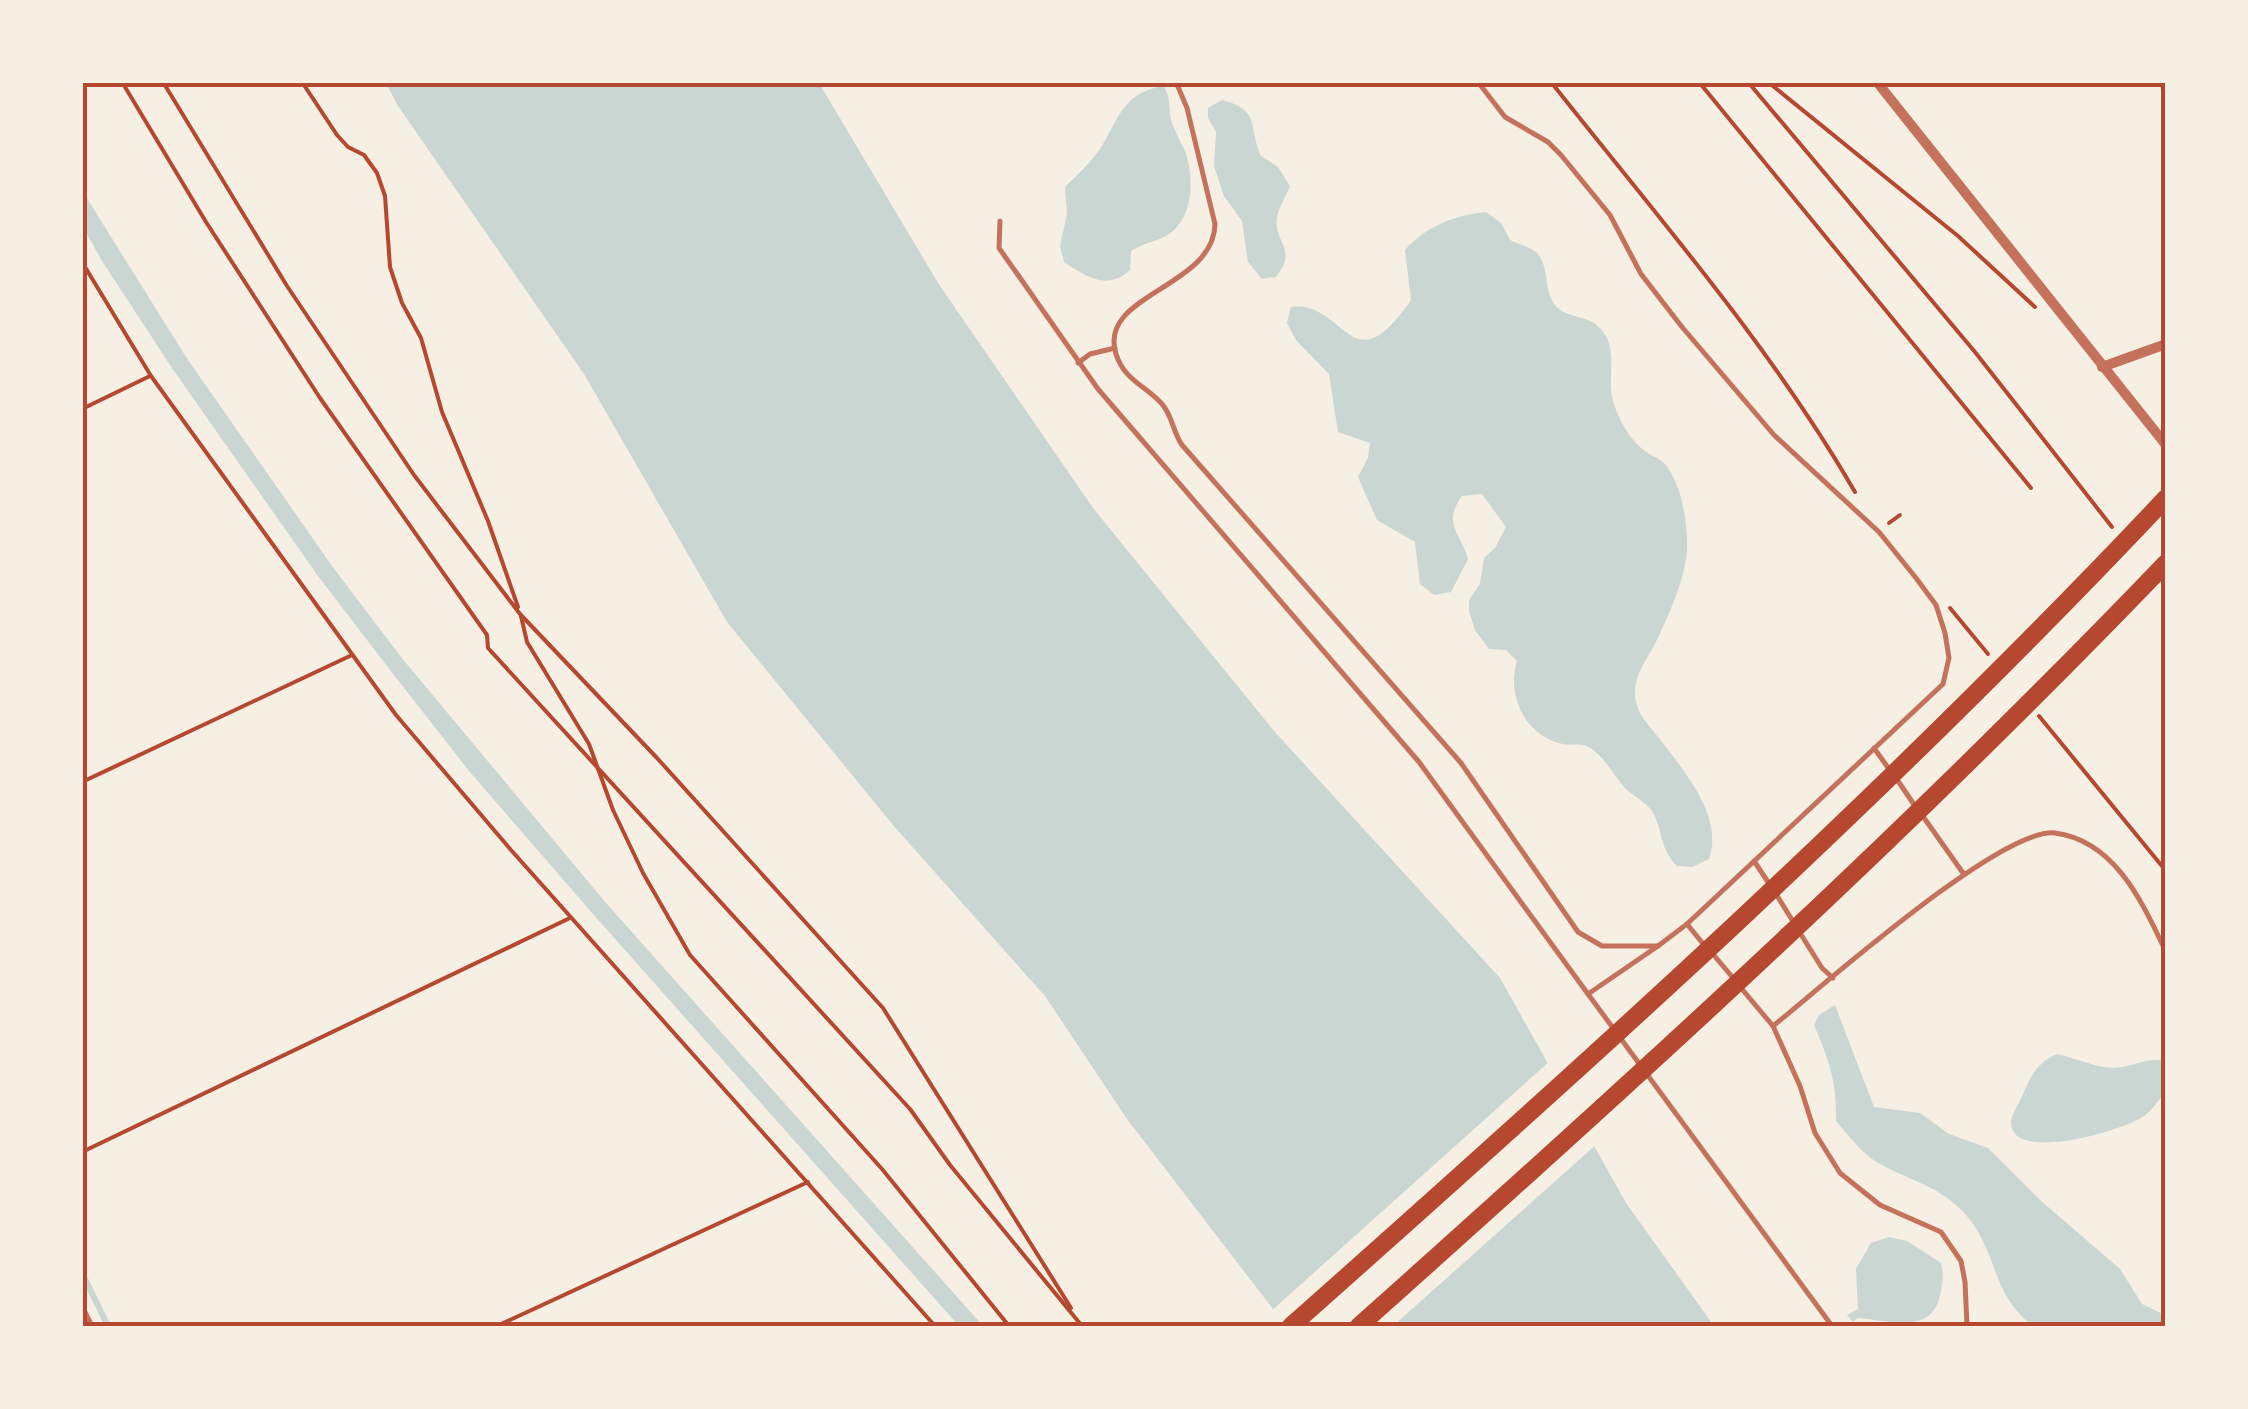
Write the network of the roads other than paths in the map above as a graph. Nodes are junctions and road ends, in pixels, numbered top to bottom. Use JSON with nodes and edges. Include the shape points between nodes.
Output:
{"nodes":[{"id":1,"x":1176,"y":82,"type":"edge"},
{"id":2,"x":1478,"y":82,"type":"edge"},
{"id":3,"x":1876,"y":82,"type":"edge"},
{"id":4,"x":1000,"y":221,"type":"dead end"},
{"id":5,"x":2166,"y":344,"type":"edge"},
{"id":6,"x":1115,"y":348,"type":"junction"},
{"id":7,"x":1078,"y":363,"type":"junction"},
{"id":8,"x":2102,"y":367,"type":"junction"},
{"id":9,"x":2166,"y":445,"type":"edge"},
{"id":10,"x":2166,"y":498,"type":"edge"},
{"id":11,"x":2166,"y":563,"type":"edge"},
{"id":12,"x":1874,"y":748,"type":"junction"},
{"id":13,"x":1754,"y":860,"type":"junction"},
{"id":14,"x":1963,"y":874,"type":"junction"},
{"id":15,"x":1687,"y":924,"type":"junction"},
{"id":16,"x":1658,"y":946,"type":"junction"},
{"id":17,"x":2166,"y":952,"type":"edge"},
{"id":18,"x":1833,"y":978,"type":"junction"},
{"id":19,"x":1588,"y":994,"type":"junction"},
{"id":20,"x":1773,"y":1026,"type":"junction"},
{"id":21,"x":1290,"y":1326,"type":"edge"},
{"id":22,"x":1359,"y":1326,"type":"edge"},
{"id":23,"x":1832,"y":1326,"type":"edge"},
{"id":24,"x":1966,"y":1326,"type":"edge"}],
"edges":[{"from":1,"to":6,"type":"lane","via":[[1214,238],[1188,272],[1124,313],[1113,332]]},
{"from":2,"to":12,"type":"lane","via":[[1505,117],[1561,155],[1682,326],[1774,435],[1879,532],[1936,605],[1949,658],[1943,684]]},
{"from":3,"to":8,"type":"street"},
{"from":4,"to":7,"type":"lane","via":[[999,248]]},
{"from":5,"to":8,"type":"street"},
{"from":6,"to":7,"type":"lane"},
{"from":6,"to":16,"type":"lane","via":[[1132,382],[1160,402],[1182,445],[1462,764],[1578,932],[1602,946]]},
{"from":7,"to":19,"type":"lane","via":[[1418,762]]},
{"from":8,"to":9,"type":"street"},
{"from":10,"to":21,"type":"highway","via":[[1717,942]]},
{"from":11,"to":22,"type":"highway","via":[[1740,983]]},
{"from":12,"to":13,"type":"lane"},
{"from":12,"to":14,"type":"lane"},
{"from":13,"to":15,"type":"lane"},
{"from":13,"to":18,"type":"lane"},
{"from":14,"to":17,"type":"lane","via":[[2027,836],[2060,834],[2119,870]]},
{"from":14,"to":18,"type":"lane"},
{"from":15,"to":16,"type":"lane"},
{"from":15,"to":20,"type":"lane"},
{"from":16,"to":19,"type":"lane"},
{"from":18,"to":20,"type":"lane"},
{"from":19,"to":23,"type":"lane"},
{"from":20,"to":24,"type":"lane","via":[[1815,1133],[1840,1173],[1880,1205],[1941,1232],[1960,1261]]}]}
